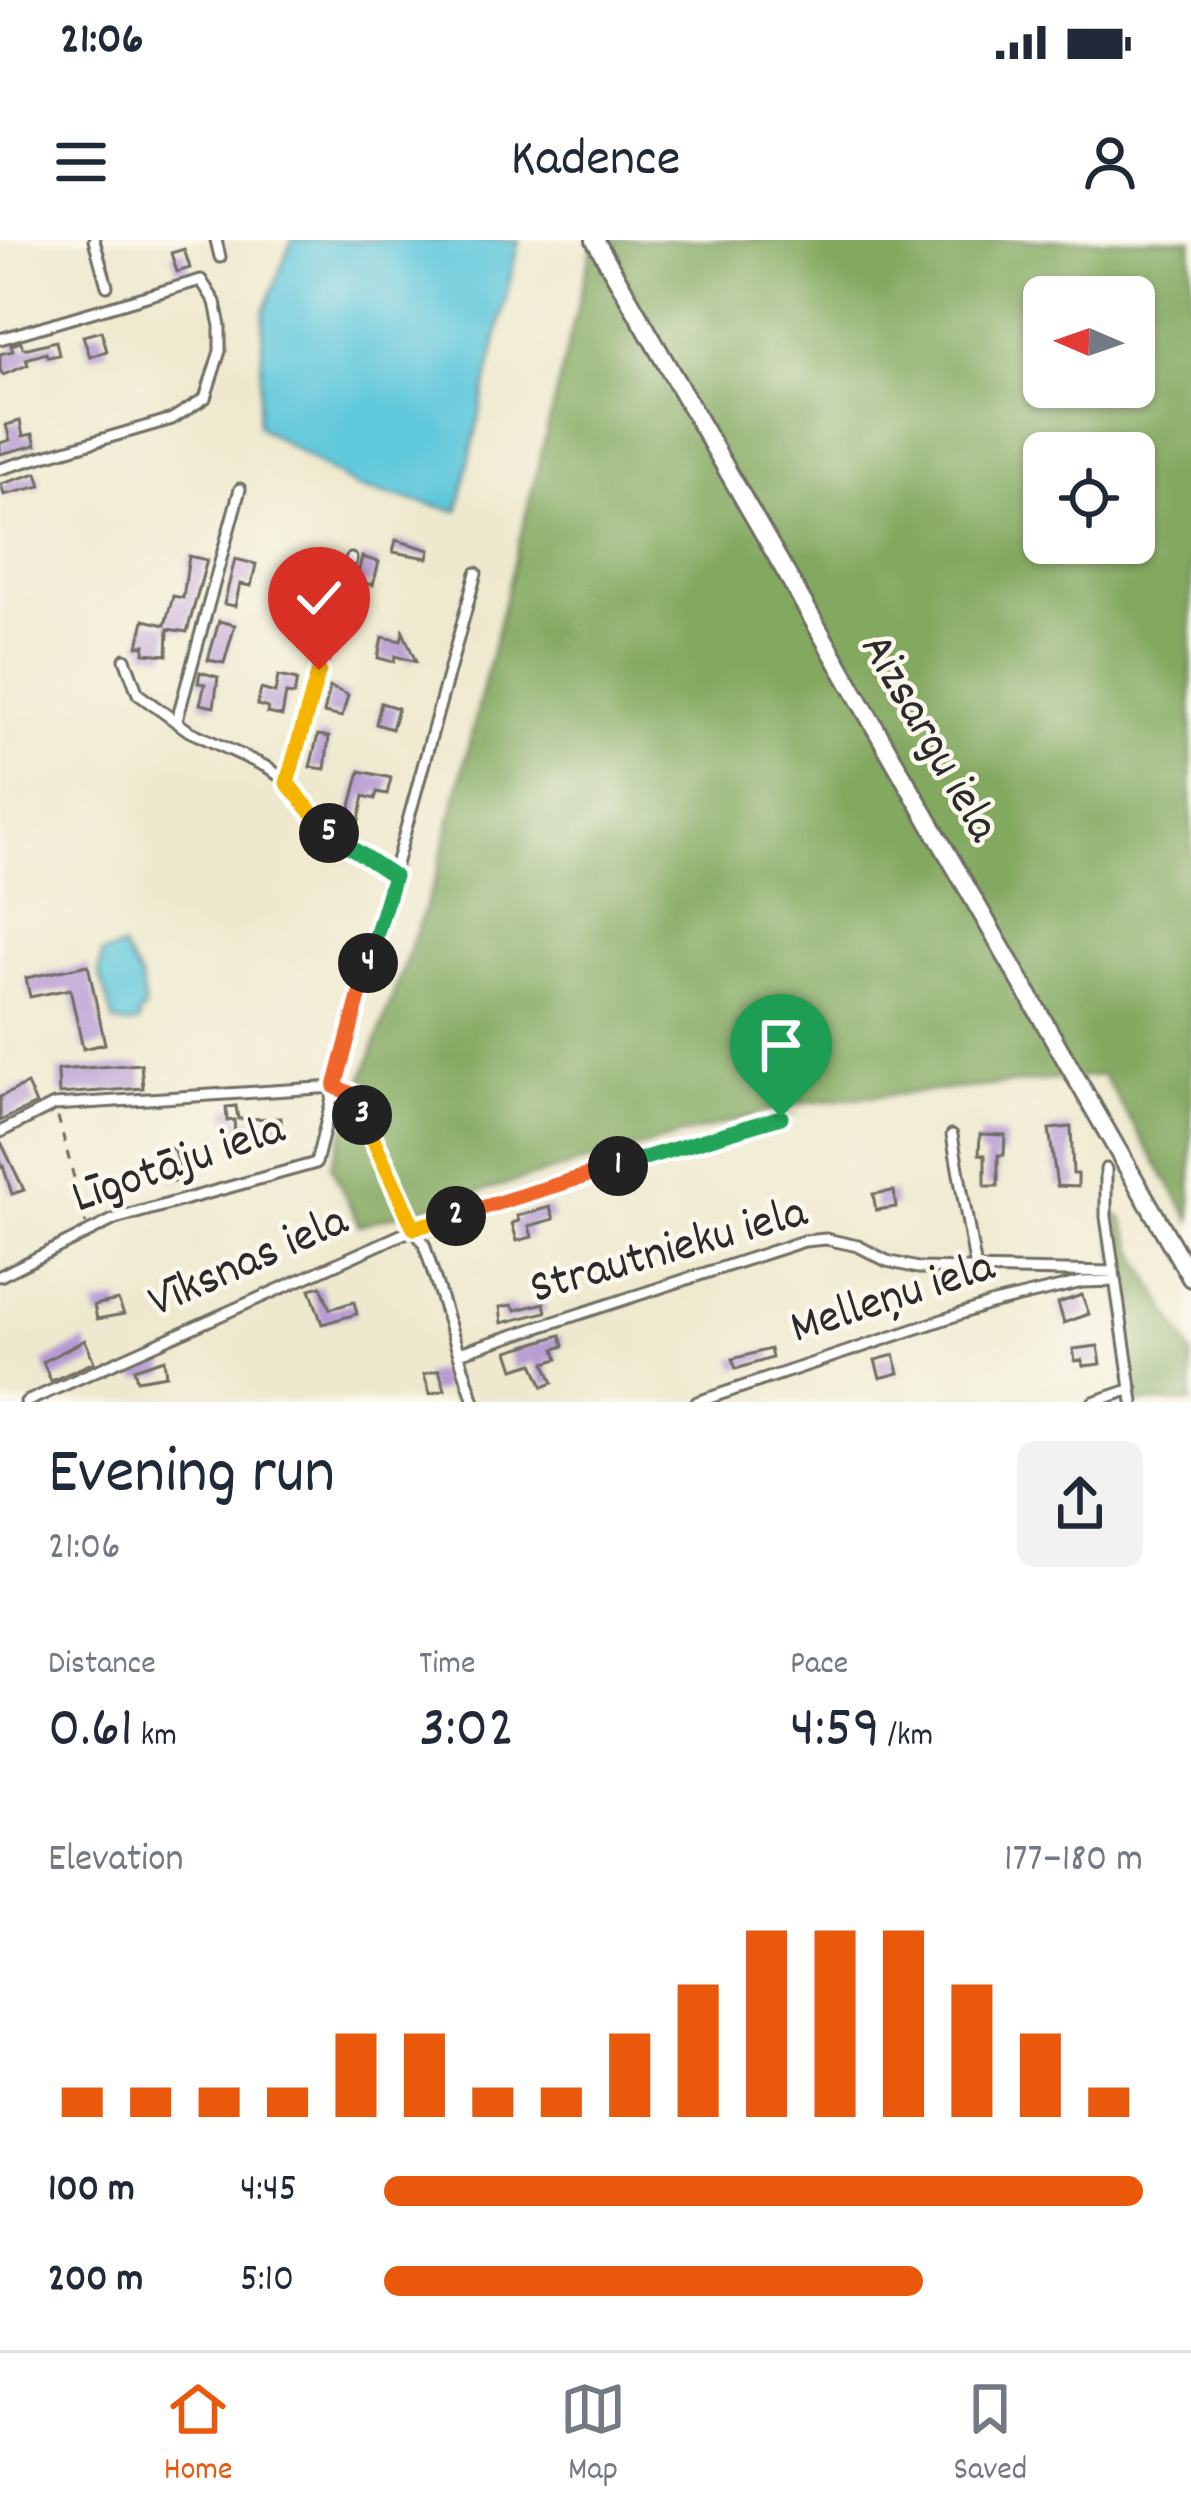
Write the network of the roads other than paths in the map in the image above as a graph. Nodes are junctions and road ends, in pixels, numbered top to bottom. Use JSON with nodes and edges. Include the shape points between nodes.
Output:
{"nodes":[{"id":1,"x":94,"y":240,"type":"edge"},
{"id":2,"x":216,"y":240,"type":"edge"},
{"id":3,"x":595,"y":240,"type":"edge"},
{"id":4,"x":220,"y":257,"type":"dead end"},
{"id":5,"x":107,"y":286,"type":"dead end"},
{"id":6,"x":0,"y":339,"type":"edge"},
{"id":7,"x":0,"y":469,"type":"edge"},
{"id":8,"x":240,"y":489,"type":"dead end"},
{"id":9,"x":351,"y":559,"type":"dead end"},
{"id":10,"x":476,"y":573,"type":"dead end"},
{"id":11,"x":125,"y":659,"type":"dead end"},
{"id":12,"x":177,"y":720,"type":"junction"},
{"id":13,"x":287,"y":783,"type":"junction"},
{"id":14,"x":394,"y":876,"type":"junction"},
{"id":15,"x":335,"y":1087,"type":"junction"},
{"id":16,"x":781,"y":1117,"type":"dead end"},
{"id":17,"x":0,"y":1132,"type":"edge"},
{"id":18,"x":952,"y":1135,"type":"dead end"},
{"id":19,"x":1106,"y":1169,"type":"dead end"},
{"id":20,"x":414,"y":1228,"type":"junction"},
{"id":21,"x":976,"y":1269,"type":"junction"},
{"id":22,"x":0,"y":1276,"type":"edge"},
{"id":23,"x":1114,"y":1276,"type":"junction"},
{"id":24,"x":1191,"y":1278,"type":"edge"},
{"id":25,"x":459,"y":1353,"type":"junction"},
{"id":26,"x":1132,"y":1389,"type":"junction"},
{"id":27,"x":26,"y":1402,"type":"edge"},
{"id":28,"x":474,"y":1402,"type":"edge"},
{"id":29,"x":697,"y":1402,"type":"edge"},
{"id":30,"x":1093,"y":1402,"type":"edge"},
{"id":31,"x":1133,"y":1402,"type":"edge"}],
"edges":[{"from":1,"to":5,"type":"street"},
{"from":2,"to":4,"type":"street"},
{"from":3,"to":24,"type":"highway","name":"Aizsargu iela"},
{"from":6,"to":7,"type":"street","via":[[201,280],[220,326],[206,398],[172,419]]},
{"from":8,"to":12,"type":"street"},
{"from":9,"to":13,"type":"street"},
{"from":10,"to":14,"type":"street"},
{"from":11,"to":12,"type":"street","via":[[138,694]]},
{"from":12,"to":13,"type":"street"},
{"from":13,"to":14,"type":"street","via":[[333,837]]},
{"from":14,"to":15,"type":"street"},
{"from":15,"to":17,"type":"street","via":[[54,1105]]},
{"from":15,"to":20,"type":"street","via":[[352,1094]]},
{"from":15,"to":22,"type":"street","name":"Līgotāju iela","via":[[316,1163],[115,1220]]},
{"from":16,"to":20,"type":"street","name":"Vīksnas iela"},
{"from":18,"to":21,"type":"street"},
{"from":19,"to":23,"type":"street"},
{"from":20,"to":25,"type":"street"},
{"from":20,"to":27,"type":"street","name":"Vīksnas iela"},
{"from":21,"to":23,"type":"street","name":"Strautnieku iela"},
{"from":21,"to":25,"type":"street","name":"Strautnieku iela","via":[[918,1268],[826,1238],[804,1241]]},
{"from":23,"to":26,"type":"street"},
{"from":23,"to":29,"type":"street","name":"Melleņu iela","via":[[990,1304]]},
{"from":25,"to":28,"type":"street"},
{"from":26,"to":30,"type":"street"},
{"from":26,"to":31,"type":"street"}]}
